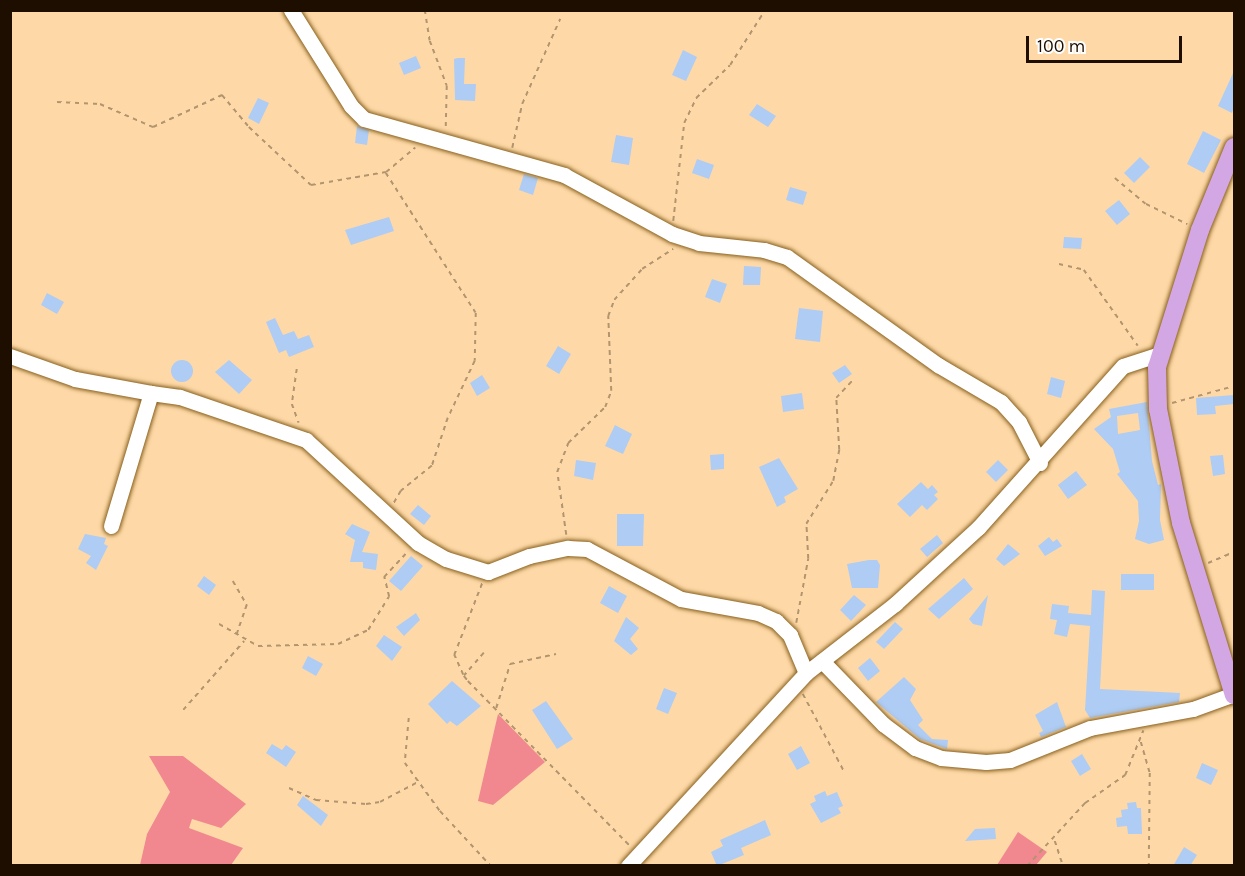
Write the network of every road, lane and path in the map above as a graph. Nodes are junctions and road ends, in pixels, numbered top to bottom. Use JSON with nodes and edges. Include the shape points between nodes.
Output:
{"nodes":[{"id":1,"x":291,"y":10,"type":"edge"},
{"id":2,"x":425,"y":10,"type":"edge"},
{"id":3,"x":765,"y":10,"type":"edge"},
{"id":4,"x":560,"y":20,"type":"dead end"},
{"id":5,"x":57,"y":102,"type":"dead end"},
{"id":6,"x":428,"y":138,"type":"junction"},
{"id":7,"x":445,"y":144,"type":"junction"},
{"id":8,"x":1234,"y":147,"type":"edge"},
{"id":9,"x":509,"y":161,"type":"junction"},
{"id":10,"x":386,"y":172,"type":"junction"},
{"id":11,"x":1114,"y":178,"type":"dead end"},
{"id":12,"x":1200,"y":230,"type":"junction"},
{"id":13,"x":672,"y":234,"type":"junction"},
{"id":14,"x":699,"y":243,"type":"junction"},
{"id":15,"x":1059,"y":264,"type":"dead end"},
{"id":16,"x":1153,"y":355,"type":"junction"},
{"id":17,"x":10,"y":356,"type":"edge"},
{"id":18,"x":297,"y":369,"type":"dead end"},
{"id":19,"x":852,"y":381,"type":"dead end"},
{"id":20,"x":1234,"y":386,"type":"edge"},
{"id":21,"x":151,"y":393,"type":"junction"},
{"id":22,"x":1158,"y":409,"type":"junction"},
{"id":23,"x":306,"y":440,"type":"junction"},
{"id":24,"x":1040,"y":463,"type":"junction"},
{"id":25,"x":387,"y":515,"type":"junction"},
{"id":26,"x":111,"y":526,"type":"dead end"},
{"id":27,"x":418,"y":543,"type":"junction"},
{"id":28,"x":568,"y":548,"type":"junction"},
{"id":29,"x":1234,"y":552,"type":"edge"},
{"id":30,"x":1193,"y":570,"type":"junction"},
{"id":31,"x":488,"y":572,"type":"junction"},
{"id":32,"x":233,"y":581,"type":"dead end"},
{"id":33,"x":219,"y":624,"type":"dead end"},
{"id":34,"x":236,"y":635,"type":"junction"},
{"id":35,"x":790,"y":635,"type":"junction"},
{"id":36,"x":245,"y":640,"type":"junction"},
{"id":37,"x":484,"y":653,"type":"dead end"},
{"id":38,"x":556,"y":654,"type":"dead end"},
{"id":39,"x":822,"y":661,"type":"junction"},
{"id":40,"x":464,"y":676,"type":"junction"},
{"id":41,"x":801,"y":679,"type":"junction"},
{"id":42,"x":1234,"y":695,"type":"edge"},
{"id":43,"x":495,"y":708,"type":"junction"},
{"id":44,"x":183,"y":710,"type":"dead end"},
{"id":45,"x":1147,"y":716,"type":"junction"},
{"id":46,"x":409,"y":718,"type":"dead end"},
{"id":47,"x":1140,"y":741,"type":"junction"},
{"id":48,"x":845,"y":773,"type":"dead end"},
{"id":49,"x":419,"y":782,"type":"junction"},
{"id":50,"x":289,"y":788,"type":"dead end"},
{"id":51,"x":1054,"y":839,"type":"junction"},
{"id":52,"x":639,"y":854,"type":"junction"},
{"id":53,"x":491,"y":866,"type":"edge"},
{"id":54,"x":628,"y":866,"type":"edge"},
{"id":55,"x":1027,"y":866,"type":"edge"},
{"id":56,"x":1062,"y":866,"type":"edge"},
{"id":57,"x":1149,"y":866,"type":"edge"}],
"edges":[{"from":1,"to":6,"type":"street","via":[[355,113]]},
{"from":2,"to":7,"type":"path","via":[[430,41],[447,86]]},
{"from":3,"to":13,"type":"path","via":[[730,65],[696,98],[684,123]]},
{"from":4,"to":9,"type":"path","via":[[522,104]]},
{"from":5,"to":10,"type":"path","via":[[100,104],[153,127],[222,95],[249,127],[311,185]]},
{"from":6,"to":7,"type":"street"},
{"from":6,"to":10,"type":"path"},
{"from":7,"to":9,"type":"street"},
{"from":8,"to":12,"type":"main road"},
{"from":9,"to":13,"type":"street","via":[[564,175]]},
{"from":10,"to":25,"type":"path","via":[[476,313],[475,361],[448,418],[432,466],[401,490]]},
{"from":11,"to":12,"type":"path","via":[[1146,204]]},
{"from":12,"to":16,"type":"main road"},
{"from":13,"to":14,"type":"street"},
{"from":14,"to":24,"type":"street","via":[[764,250],[787,257],[813,273],[853,307],[965,384],[1001,402],[1019,422]]},
{"from":14,"to":28,"type":"path","via":[[669,250],[642,270],[611,308],[610,392],[605,407],[568,443],[558,472]]},
{"from":15,"to":16,"type":"path","via":[[1084,270]]},
{"from":16,"to":22,"type":"main road"},
{"from":16,"to":24,"type":"street","via":[[1115,374]]},
{"from":17,"to":21,"type":"street","via":[[75,379]]},
{"from":18,"to":23,"type":"path","via":[[292,404]]},
{"from":19,"to":35,"type":"path","via":[[836,399],[839,450],[833,481],[806,524],[808,559]]},
{"from":20,"to":22,"type":"path","via":[[1187,396]]},
{"from":21,"to":23,"type":"street","via":[[180,397]]},
{"from":21,"to":26,"type":"street"},
{"from":22,"to":30,"type":"main road"},
{"from":23,"to":25,"type":"street"},
{"from":24,"to":39,"type":"street","via":[[936,569]]},
{"from":25,"to":27,"type":"street"},
{"from":27,"to":31,"type":"street","via":[[446,559]]},
{"from":27,"to":36,"type":"path","via":[[384,577],[389,597],[368,630],[338,644],[258,646]]},
{"from":28,"to":31,"type":"street","via":[[529,556]]},
{"from":28,"to":35,"type":"street","via":[[596,552],[681,599],[765,616]]},
{"from":29,"to":30,"type":"path"},
{"from":30,"to":42,"type":"main road"},
{"from":31,"to":40,"type":"path","via":[[454,655]]},
{"from":32,"to":34,"type":"path","via":[[247,605]]},
{"from":33,"to":34,"type":"path"},
{"from":34,"to":36,"type":"path"},
{"from":35,"to":41,"type":"street"},
{"from":36,"to":44,"type":"path"},
{"from":37,"to":40,"type":"path"},
{"from":38,"to":43,"type":"path","via":[[510,664]]},
{"from":39,"to":41,"type":"street"},
{"from":39,"to":45,"type":"street","via":[[883,724],[915,748],[941,758],[1010,760],[1090,728]]},
{"from":40,"to":43,"type":"path"},
{"from":41,"to":48,"type":"path"},
{"from":41,"to":52,"type":"street"},
{"from":42,"to":45,"type":"street","via":[[1193,709]]},
{"from":43,"to":52,"type":"path"},
{"from":45,"to":47,"type":"path"},
{"from":46,"to":49,"type":"path","via":[[405,763]]},
{"from":47,"to":51,"type":"path","via":[[1125,775],[1085,803]]},
{"from":47,"to":57,"type":"path","via":[[1150,773]]},
{"from":49,"to":50,"type":"path","via":[[380,802],[366,804],[316,800]]},
{"from":49,"to":53,"type":"path"},
{"from":51,"to":55,"type":"path"},
{"from":51,"to":56,"type":"path"},
{"from":52,"to":54,"type":"street"}]}
